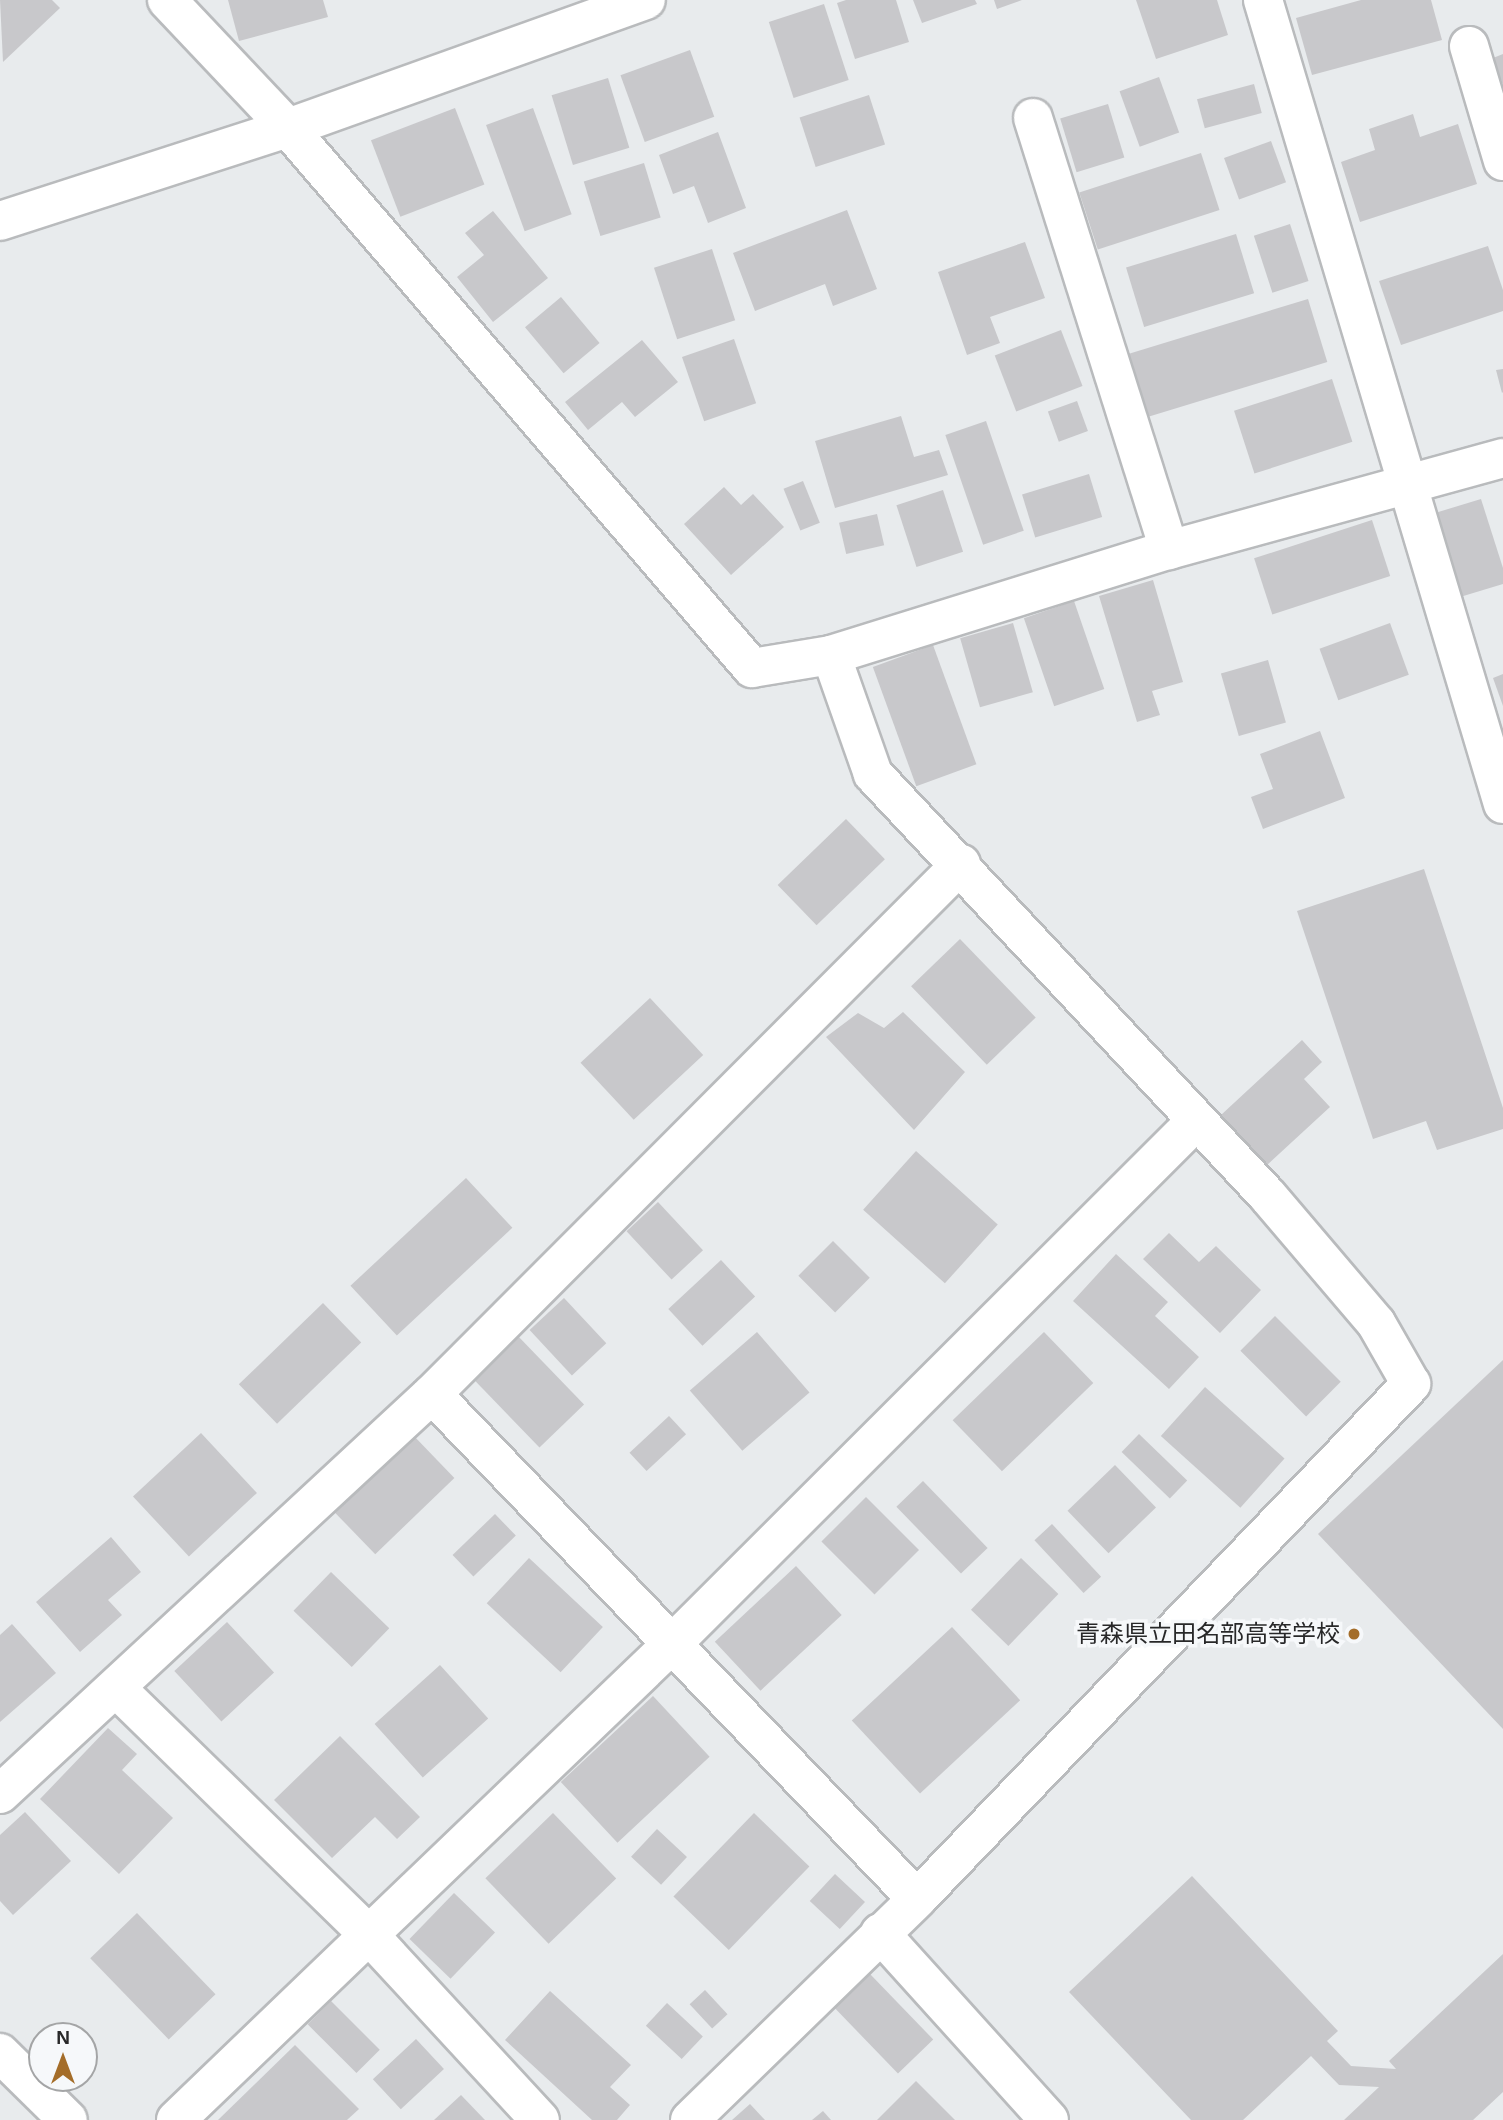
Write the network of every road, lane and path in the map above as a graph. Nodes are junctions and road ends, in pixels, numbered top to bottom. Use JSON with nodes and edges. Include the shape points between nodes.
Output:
{"nodes":[{"id":1,"x":167,"y":0,"type":"edge"},
{"id":2,"x":1263,"y":0,"type":"edge"},
{"id":3,"x":624,"y":4,"type":"edge"},
{"id":4,"x":1469,"y":46,"type":"dead end"},
{"id":5,"x":1033,"y":118,"type":"dead end"},
{"id":6,"x":288,"y":128,"type":"junction"},
{"id":7,"x":1503,"y":161,"type":"edge"},
{"id":8,"x":0,"y":221,"type":"edge"},
{"id":9,"x":1503,"y":457,"type":"edge"},
{"id":10,"x":1406,"y":486,"type":"junction"},
{"id":11,"x":1169,"y":550,"type":"junction"},
{"id":12,"x":831,"y":654,"type":"junction"},
{"id":13,"x":1503,"y":804,"type":"edge"},
{"id":14,"x":961,"y":864,"type":"junction"},
{"id":15,"x":1196,"y":1121,"type":"junction"},
{"id":16,"x":432,"y":1394,"type":"junction"},
{"id":17,"x":674,"y":1642,"type":"junction"},
{"id":18,"x":116,"y":1688,"type":"junction"},
{"id":19,"x":0,"y":1794,"type":"edge"},
{"id":20,"x":917,"y":1899,"type":"junction"},
{"id":21,"x":880,"y":1933,"type":"junction"},
{"id":22,"x":372,"y":1937,"type":"junction"},
{"id":23,"x":0,"y":2053,"type":"edge"},
{"id":24,"x":68,"y":2120,"type":"edge"},
{"id":25,"x":176,"y":2120,"type":"edge"},
{"id":26,"x":540,"y":2120,"type":"edge"},
{"id":27,"x":690,"y":2120,"type":"edge"},
{"id":28,"x":1049,"y":2120,"type":"edge"}],
"edges":[{"from":1,"to":6,"type":"street"},
{"from":2,"to":10,"type":"street"},
{"from":3,"to":6,"type":"street"},
{"from":4,"to":7,"type":"street"},
{"from":5,"to":11,"type":"street"},
{"from":6,"to":8,"type":"street"},
{"from":6,"to":12,"type":"street","via":[[752,668]]},
{"from":9,"to":10,"type":"street"},
{"from":10,"to":11,"type":"street"},
{"from":10,"to":13,"type":"street"},
{"from":11,"to":12,"type":"street"},
{"from":12,"to":14,"type":"street","via":[[873,774]]},
{"from":14,"to":15,"type":"street"},
{"from":14,"to":16,"type":"street"},
{"from":15,"to":17,"type":"street"},
{"from":15,"to":20,"type":"street","via":[[1376,1323],[1411,1384]]},
{"from":16,"to":17,"type":"street"},
{"from":16,"to":18,"type":"street"},
{"from":17,"to":20,"type":"street"},
{"from":17,"to":22,"type":"street"},
{"from":18,"to":19,"type":"street"},
{"from":18,"to":22,"type":"street"},
{"from":20,"to":21,"type":"street"},
{"from":21,"to":27,"type":"street"},
{"from":21,"to":28,"type":"street"},
{"from":22,"to":25,"type":"street"},
{"from":22,"to":26,"type":"street"},
{"from":23,"to":24,"type":"street"}]}
